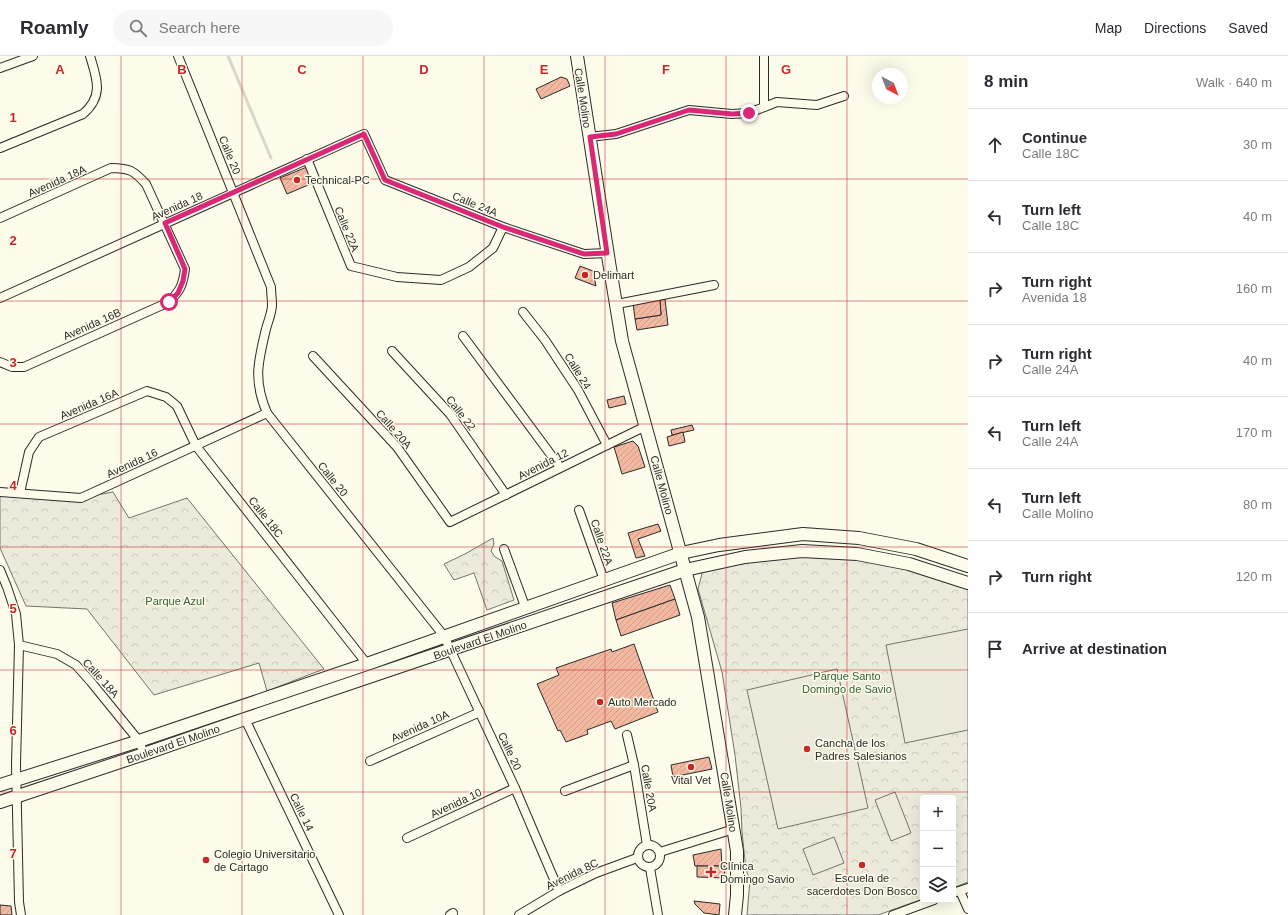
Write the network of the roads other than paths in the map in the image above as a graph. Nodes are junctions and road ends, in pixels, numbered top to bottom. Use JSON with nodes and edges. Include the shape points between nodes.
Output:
{"nodes":[{"id":1,"x":33,"y":56,"type":"edge"},
{"id":2,"x":90,"y":56,"type":"edge"},
{"id":3,"x":178,"y":56,"type":"edge"},
{"id":4,"x":577,"y":56,"type":"edge"},
{"id":5,"x":764,"y":56,"type":"edge"},
{"id":6,"x":0,"y":68,"type":"edge"},
{"id":7,"x":844,"y":96,"type":"dead end"},
{"id":8,"x":764,"y":107,"type":"junction"},
{"id":9,"x":364,"y":134,"type":"joint"},
{"id":10,"x":590,"y":137,"type":"junction"},
{"id":11,"x":0,"y":148,"type":"edge"},
{"id":12,"x":307,"y":159,"type":"junction"},
{"id":13,"x":234,"y":192,"type":"junction"},
{"id":14,"x":0,"y":218,"type":"edge"},
{"id":15,"x":165,"y":223,"type":"junction"},
{"id":16,"x":503,"y":227,"type":"junction"},
{"id":17,"x":607,"y":253,"type":"junction"},
{"id":18,"x":714,"y":285,"type":"dead end"},
{"id":19,"x":0,"y":298,"type":"edge"},
{"id":20,"x":617,"y":304,"type":"junction"},
{"id":21,"x":523,"y":312,"type":"dead end"},
{"id":22,"x":463,"y":336,"type":"dead end"},
{"id":23,"x":392,"y":351,"type":"dead end"},
{"id":24,"x":313,"y":356,"type":"dead end"},
{"id":25,"x":0,"y":362,"type":"edge"},
{"id":26,"x":147,"y":391,"type":"joint"},
{"id":27,"x":267,"y":413,"type":"junction"},
{"id":28,"x":646,"y":426,"type":"junction"},
{"id":29,"x":607,"y":445,"type":"junction"},
{"id":30,"x":196,"y":446,"type":"junction"},
{"id":31,"x":560,"y":467,"type":"junction"},
{"id":32,"x":0,"y":492,"type":"edge"},
{"id":33,"x":20,"y":493,"type":"junction"},
{"id":34,"x":506,"y":495,"type":"junction"},
{"id":35,"x":579,"y":510,"type":"dead end"},
{"id":36,"x":450,"y":522,"type":"joint"},
{"id":37,"x":719,"y":545,"type":"junction"},
{"id":38,"x":504,"y":549,"type":"dead end"},
{"id":39,"x":681,"y":553,"type":"junction"},
{"id":40,"x":722,"y":561,"type":"junction"},
{"id":41,"x":968,"y":566,"type":"edge"},
{"id":42,"x":0,"y":570,"type":"edge"},
{"id":43,"x":685,"y":570,"type":"junction"},
{"id":44,"x":604,"y":580,"type":"junction"},
{"id":45,"x":967,"y":580,"type":"edge"},
{"id":46,"x":526,"y":609,"type":"junction"},
{"id":47,"x":444,"y":636,"type":"junction"},
{"id":48,"x":19,"y":645,"type":"junction"},
{"id":49,"x":452,"y":650,"type":"junction"},
{"id":50,"x":367,"y":664,"type":"junction"},
{"id":51,"x":480,"y":712,"type":"junction"},
{"id":52,"x":245,"y":719,"type":"junction"},
{"id":53,"x":627,"y":735,"type":"dead end"},
{"id":54,"x":139,"y":741,"type":"junction"},
{"id":55,"x":144,"y":754,"type":"junction"},
{"id":56,"x":370,"y":761,"type":"dead end"},
{"id":57,"x":634,"y":765,"type":"junction"},
{"id":58,"x":17,"y":780,"type":"junction"},
{"id":59,"x":0,"y":785,"type":"edge"},
{"id":60,"x":515,"y":788,"type":"junction"},
{"id":61,"x":565,"y":791,"type":"dead end"},
{"id":62,"x":17,"y":796,"type":"junction"},
{"id":63,"x":0,"y":802,"type":"edge"},
{"id":64,"x":734,"y":829,"type":"junction"},
{"id":65,"x":407,"y":838,"type":"dead end"},
{"id":66,"x":647,"y":844,"type":"junction"},
{"id":67,"x":660,"y":852,"type":"junction"},
{"id":68,"x":637,"y":858,"type":"junction"},
{"id":69,"x":650,"y":868,"type":"junction"},
{"id":70,"x":968,"y":888,"type":"edge"},
{"id":71,"x":559,"y":891,"type":"junction"},
{"id":72,"x":956,"y":892,"type":"edge"},
{"id":73,"x":926,"y":903,"type":"edge"},
{"id":74,"x":968,"y":909,"type":"edge"},
{"id":75,"x":21,"y":915,"type":"edge"},
{"id":76,"x":339,"y":915,"type":"edge"},
{"id":77,"x":519,"y":915,"type":"edge"},
{"id":78,"x":658,"y":915,"type":"edge"},
{"id":79,"x":735,"y":915,"type":"edge"},
{"id":80,"x":893,"y":915,"type":"edge"}],
"edges":[{"from":1,"to":6,"type":"street"},
{"from":2,"to":11,"type":"street","via":[[98,83],[95,99],[90,108],[83,114]]},
{"from":3,"to":13,"type":"street","name":"Calle 20"},
{"from":4,"to":10,"type":"street","name":"Calle Molino"},
{"from":5,"to":8,"type":"street"},
{"from":7,"to":8,"type":"street","via":[[817,105],[777,102]]},
{"from":8,"to":10,"type":"street","via":[[749,113],[732,114],[689,110],[616,134]]},
{"from":9,"to":12,"type":"street","name":"Avenida 18"},
{"from":9,"to":16,"type":"street","name":"Calle 24A","via":[[385,180]]},
{"from":10,"to":17,"type":"street","name":"Calle Molino"},
{"from":12,"to":13,"type":"street","name":"Avenida 18"},
{"from":12,"to":16,"type":"street","name":"Calle 22A","via":[[351,266],[397,277],[441,280],[469,266],[493,248]]},
{"from":13,"to":15,"type":"street","name":"Avenida 18"},
{"from":13,"to":27,"type":"street","name":"Calle 20","via":[[271,286],[272,306],[258,369],[261,399]]},
{"from":14,"to":15,"type":"street","name":"Avenida 18A","via":[[111,168],[124,168],[136,174],[146,184]]},
{"from":15,"to":19,"type":"street","name":"Avenida 18"},
{"from":15,"to":25,"type":"street","name":"Avenida 16B","via":[[185,269],[178,293],[169,302],[24,367],[12,367]]},
{"from":16,"to":17,"type":"street","name":"Calle 24A","via":[[584,254]]},
{"from":17,"to":20,"type":"street","name":"Calle Molino"},
{"from":18,"to":20,"type":"street"},
{"from":20,"to":28,"type":"street","name":"Calle Molino","via":[[622,342]]},
{"from":21,"to":29,"type":"street","name":"Calle 24","via":[[578,390]]},
{"from":22,"to":31,"type":"street"},
{"from":23,"to":34,"type":"street","name":"Calle 22","via":[[450,414]]},
{"from":24,"to":36,"type":"street","name":"Calle 20A","via":[[397,447]]},
{"from":26,"to":30,"type":"street","name":"Calle 18C","via":[[166,397],[177,406]]},
{"from":26,"to":33,"type":"street","name":"Avenida 16A","via":[[39,438],[28,452]]},
{"from":27,"to":30,"type":"street","name":"Avenida 16"},
{"from":27,"to":47,"type":"street","name":"Calle 20"},
{"from":28,"to":29,"type":"street","name":"Avenida 12"},
{"from":28,"to":39,"type":"street","name":"Calle Molino"},
{"from":29,"to":31,"type":"street","name":"Avenida 12"},
{"from":30,"to":33,"type":"street","name":"Avenida 16","via":[[82,498]]},
{"from":30,"to":50,"type":"street","name":"Calle 18C"},
{"from":31,"to":34,"type":"street","name":"Avenida 12"},
{"from":32,"to":33,"type":"street","name":"Avenida 16"},
{"from":34,"to":36,"type":"street","name":"Avenida 12"},
{"from":35,"to":44,"type":"street","name":"Calle 22A"},
{"from":37,"to":39,"type":"street","name":"Boulevard El Molino"},
{"from":37,"to":40,"type":"street"},
{"from":37,"to":41,"type":"street","name":"Boulevard El Molino","via":[[803,534],[859,538],[916,550]]},
{"from":38,"to":46,"type":"street"},
{"from":39,"to":43,"type":"street","name":"Calle Molino"},
{"from":39,"to":44,"type":"street","name":"Boulevard El Molino"},
{"from":40,"to":43,"type":"street","name":"Boulevard El Molino"},
{"from":40,"to":45,"type":"street","name":"Boulevard El Molino","via":[[802,551],[857,554],[909,564]]},
{"from":42,"to":48,"type":"street","via":[[16,614]]},
{"from":43,"to":49,"type":"street","name":"Boulevard El Molino"},
{"from":43,"to":64,"type":"street","name":"Calle Molino","via":[[698,617]]},
{"from":44,"to":46,"type":"street","name":"Boulevard El Molino"},
{"from":46,"to":47,"type":"street","name":"Boulevard El Molino"},
{"from":47,"to":49,"type":"street","name":"Calle 20"},
{"from":47,"to":50,"type":"street","name":"Boulevard El Molino"},
{"from":48,"to":54,"type":"street","name":"Calle 18A","via":[[57,654],[76,665]]},
{"from":48,"to":58,"type":"street"},
{"from":49,"to":51,"type":"street","name":"Calle 20"},
{"from":49,"to":52,"type":"street","name":"Boulevard El Molino"},
{"from":50,"to":54,"type":"street","name":"Boulevard El Molino"},
{"from":51,"to":56,"type":"street","name":"Avenida 10A"},
{"from":51,"to":60,"type":"street","name":"Calle 20"},
{"from":52,"to":55,"type":"street","name":"Boulevard El Molino"},
{"from":52,"to":76,"type":"street","name":"Calle 14"},
{"from":53,"to":57,"type":"street","name":"Calle 20A"},
{"from":54,"to":55,"type":"street","name":"Calle 18A"},
{"from":54,"to":58,"type":"street","name":"Boulevard El Molino"},
{"from":55,"to":62,"type":"street","name":"Boulevard El Molino"},
{"from":57,"to":61,"type":"street"},
{"from":57,"to":66,"type":"street","name":"Calle 20A"},
{"from":58,"to":59,"type":"street","name":"Boulevard El Molino"},
{"from":58,"to":62,"type":"street"},
{"from":60,"to":65,"type":"street","name":"Avenida 10"},
{"from":60,"to":71,"type":"street","name":"Calle 20"},
{"from":62,"to":63,"type":"street","name":"Boulevard El Molino"},
{"from":62,"to":75,"type":"street"},
{"from":64,"to":67,"type":"street"},
{"from":64,"to":79,"type":"street","name":"Calle Molino","via":[[737,851]]},
{"from":66,"to":67,"type":"street","via":[[655,846]]},
{"from":66,"to":68,"type":"street","via":[[641,847]]},
{"from":67,"to":69,"type":"street","via":[[658,862]]},
{"from":68,"to":69,"type":"street","via":[[644,867]]},
{"from":68,"to":71,"type":"street","name":"Avenida 8C","via":[[596,873]]},
{"from":69,"to":78,"type":"street"},
{"from":70,"to":72,"type":"street"},
{"from":71,"to":77,"type":"street","name":"Avenida 8C"},
{"from":72,"to":74,"type":"street"},
{"from":73,"to":80,"type":"street"}]}
